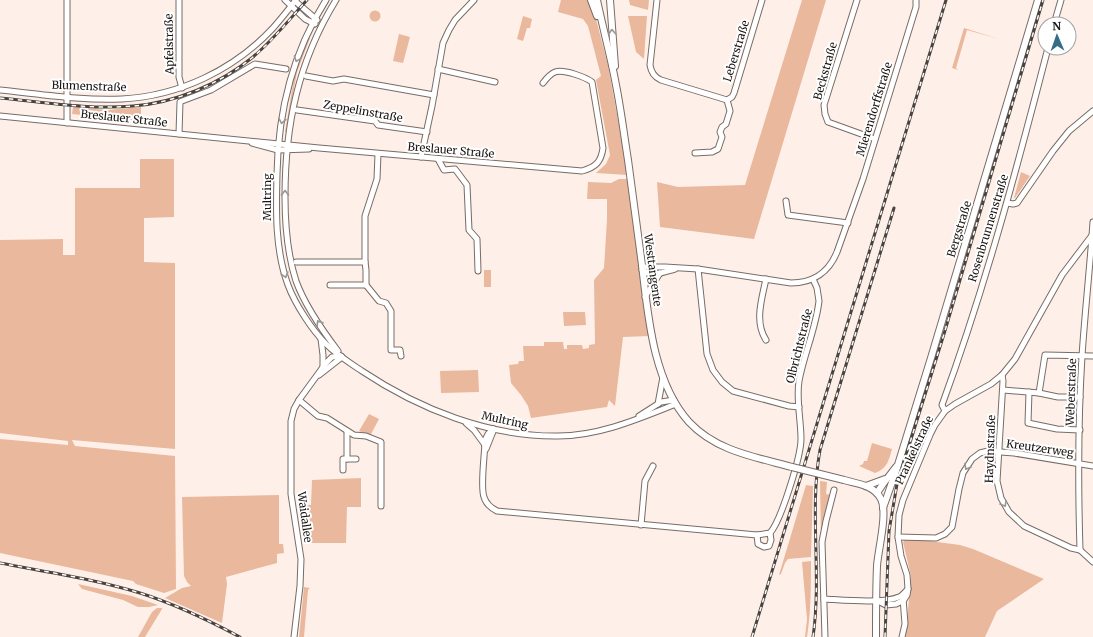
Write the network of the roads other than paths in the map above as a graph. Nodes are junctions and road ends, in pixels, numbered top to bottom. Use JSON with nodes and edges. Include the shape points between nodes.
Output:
{"nodes":[{"id":1,"x":67,"y":0,"type":"edge"},
{"id":2,"x":178,"y":0,"type":"edge"},
{"id":3,"x":285,"y":0,"type":"edge"},
{"id":4,"x":326,"y":0,"type":"edge"},
{"id":5,"x":336,"y":0,"type":"edge"},
{"id":6,"x":474,"y":0,"type":"edge"},
{"id":7,"x":591,"y":0,"type":"edge"},
{"id":8,"x":597,"y":0,"type":"edge"},
{"id":9,"x":610,"y":0,"type":"edge"},
{"id":10,"x":657,"y":0,"type":"edge"},
{"id":11,"x":762,"y":0,"type":"edge"},
{"id":12,"x":857,"y":0,"type":"edge"},
{"id":13,"x":916,"y":0,"type":"edge"},
{"id":14,"x":1038,"y":0,"type":"edge"},
{"id":15,"x":1061,"y":0,"type":"edge"},
{"id":16,"x":294,"y":2,"type":"edge"},
{"id":17,"x":1056,"y":16,"type":"edge"},
{"id":18,"x":315,"y":18,"type":"junction"},
{"id":19,"x":317,"y":23,"type":"junction"},
{"id":20,"x":606,"y":40,"type":"junction"},
{"id":21,"x":1046,"y":56,"type":"edge"},
{"id":22,"x":286,"y":69,"type":"dead end"},
{"id":23,"x":438,"y":69,"type":"junction"},
{"id":24,"x":306,"y":76,"type":"dead end"},
{"id":25,"x":495,"y":82,"type":"dead end"},
{"id":26,"x":543,"y":83,"type":"dead end"},
{"id":27,"x":616,"y":85,"type":"junction"},
{"id":28,"x":182,"y":88,"type":"junction"},
{"id":29,"x":0,"y":90,"type":"edge"},
{"id":30,"x":434,"y":95,"type":"junction"},
{"id":31,"x":67,"y":96,"type":"junction"},
{"id":32,"x":727,"y":100,"type":"junction"},
{"id":33,"x":297,"y":110,"type":"dead end"},
{"id":34,"x":1093,"y":111,"type":"edge"},
{"id":35,"x":0,"y":116,"type":"edge"},
{"id":36,"x":67,"y":123,"type":"junction"},
{"id":37,"x":426,"y":132,"type":"junction"},
{"id":38,"x":179,"y":134,"type":"junction"},
{"id":39,"x":876,"y":139,"type":"junction"},
{"id":40,"x":246,"y":141,"type":"junction"},
{"id":41,"x":278,"y":144,"type":"junction"},
{"id":42,"x":287,"y":148,"type":"junction"},
{"id":43,"x":278,"y":150,"type":"junction"},
{"id":44,"x":695,"y":153,"type":"dead end"},
{"id":45,"x":378,"y":154,"type":"junction"},
{"id":46,"x":421,"y":157,"type":"junction"},
{"id":47,"x":438,"y":159,"type":"junction"},
{"id":48,"x":786,"y":201,"type":"dead end"},
{"id":49,"x":1007,"y":203,"type":"junction"},
{"id":50,"x":1093,"y":222,"type":"edge"},
{"id":51,"x":848,"y":223,"type":"junction"},
{"id":52,"x":1093,"y":235,"type":"edge"},
{"id":53,"x":296,"y":262,"type":"dead end"},
{"id":54,"x":364,"y":262,"type":"junction"},
{"id":55,"x":642,"y":268,"type":"junction"},
{"id":56,"x":678,"y":268,"type":"junction"},
{"id":57,"x":478,"y":270,"type":"dead end"},
{"id":58,"x":698,"y":270,"type":"junction"},
{"id":59,"x":660,"y":273,"type":"junction"},
{"id":60,"x":766,"y":279,"type":"junction"},
{"id":61,"x":813,"y":279,"type":"junction"},
{"id":62,"x":330,"y":285,"type":"dead end"},
{"id":63,"x":366,"y":285,"type":"junction"},
{"id":64,"x":646,"y":296,"type":"junction"},
{"id":65,"x":321,"y":338,"type":"junction"},
{"id":66,"x":766,"y":340,"type":"dead end"},
{"id":67,"x":341,"y":356,"type":"junction"},
{"id":68,"x":401,"y":356,"type":"dead end"},
{"id":69,"x":1082,"y":356,"type":"junction"},
{"id":70,"x":1093,"y":356,"type":"edge"},
{"id":71,"x":322,"y":368,"type":"junction"},
{"id":72,"x":1002,"y":375,"type":"junction"},
{"id":73,"x":317,"y":376,"type":"junction"},
{"id":74,"x":663,"y":377,"type":"junction"},
{"id":75,"x":1003,"y":390,"type":"junction"},
{"id":76,"x":1029,"y":392,"type":"junction"},
{"id":77,"x":1039,"y":393,"type":"junction"},
{"id":78,"x":1080,"y":397,"type":"junction"},
{"id":79,"x":299,"y":400,"type":"junction"},
{"id":80,"x":675,"y":402,"type":"junction"},
{"id":81,"x":658,"y":404,"type":"junction"},
{"id":82,"x":799,"y":407,"type":"junction"},
{"id":83,"x":945,"y":411,"type":"junction"},
{"id":84,"x":632,"y":420,"type":"junction"},
{"id":85,"x":464,"y":421,"type":"junction"},
{"id":86,"x":494,"y":429,"type":"junction"},
{"id":87,"x":1080,"y":430,"type":"junction"},
{"id":88,"x":347,"y":432,"type":"junction"},
{"id":89,"x":485,"y":447,"type":"junction"},
{"id":90,"x":999,"y":452,"type":"junction"},
{"id":91,"x":347,"y":459,"type":"junction"},
{"id":92,"x":356,"y":459,"type":"dead end"},
{"id":93,"x":898,"y":464,"type":"junction"},
{"id":94,"x":1078,"y":464,"type":"junction"},
{"id":95,"x":653,"y":466,"type":"dead end"},
{"id":96,"x":1093,"y":466,"type":"edge"},
{"id":97,"x":344,"y":470,"type":"dead end"},
{"id":98,"x":888,"y":478,"type":"junction"},
{"id":99,"x":892,"y":483,"type":"junction"},
{"id":100,"x":866,"y":486,"type":"junction"},
{"id":101,"x":834,"y":490,"type":"dead end"},
{"id":102,"x":877,"y":493,"type":"junction"},
{"id":103,"x":381,"y":506,"type":"dead end"},
{"id":104,"x":884,"y":508,"type":"junction"},
{"id":105,"x":640,"y":525,"type":"junction"},
{"id":106,"x":770,"y":533,"type":"junction"},
{"id":107,"x":757,"y":535,"type":"junction"},
{"id":108,"x":898,"y":537,"type":"junction"},
{"id":109,"x":1080,"y":550,"type":"junction"},
{"id":110,"x":1093,"y":562,"type":"edge"},
{"id":111,"x":902,"y":598,"type":"junction"},
{"id":112,"x":824,"y":599,"type":"junction"},
{"id":113,"x":876,"y":600,"type":"junction"},
{"id":114,"x":294,"y":637,"type":"edge"},
{"id":115,"x":825,"y":637,"type":"edge"},
{"id":116,"x":876,"y":637,"type":"edge"},
{"id":117,"x":902,"y":637,"type":"edge"}],
"edges":[{"from":1,"to":31,"type":"street"},
{"from":2,"to":28,"type":"street","name":"Apfelstraße","via":[[179,77]]},
{"from":3,"to":16,"type":"street"},
{"from":4,"to":18,"type":"street","name":"Multring"},
{"from":5,"to":19,"type":"street","name":"Multring"},
{"from":6,"to":23,"type":"street","via":[[449,30],[443,43]]},
{"from":7,"to":20,"type":"main road"},
{"from":8,"to":20,"type":"main road","name":"Westtangente"},
{"from":27,"to":9,"type":"main road","one_way":true},
{"from":10,"to":32,"type":"street","via":[[650,65],[654,75],[661,80]]},
{"from":11,"to":32,"type":"street","name":"Leberstraße","via":[[734,93]]},
{"from":12,"to":39,"type":"street","name":"Beckstraße","via":[[824,105],[825,114],[828,122]]},
{"from":13,"to":39,"type":"street","name":"Mierendorffstraße"},
{"from":14,"to":93,"type":"main road","name":"Bergstraße"},
{"from":15,"to":17,"type":"street"},
{"from":16,"to":18,"type":"street"},
{"from":16,"to":19,"type":"street"},
{"from":16,"to":28,"type":"street","name":"Blumenstraße","via":[[263,37],[232,63]]},
{"from":18,"to":19,"type":"street","name":"Multring"},
{"from":19,"to":41,"type":"street","name":"Multring","one_way":true,"via":[[293,71]]},
{"from":19,"to":42,"type":"street","name":"Multring","via":[[316,37],[298,85]]},
{"from":20,"to":27,"type":"main road","name":"Westtangente"},
{"from":21,"to":49,"type":"street","name":"Rosenbrunnenstraße"},
{"from":22,"to":38,"type":"street","via":[[255,64],[211,90],[180,102]]},
{"from":23,"to":25,"type":"street"},
{"from":23,"to":30,"type":"street"},
{"from":24,"to":30,"type":"street","via":[[333,81],[344,78]]},
{"from":26,"to":47,"type":"street","name":"Breslauer Straße","via":[[557,72],[586,77],[592,82],[603,148],[602,155],[592,168],[582,171]]},
{"from":27,"to":55,"type":"main road","name":"Westtangente"},
{"from":28,"to":31,"type":"street","name":"Blumenstraße","via":[[122,99]]},
{"from":29,"to":31,"type":"street","name":"Blumenstraße"},
{"from":30,"to":37,"type":"street"},
{"from":31,"to":36,"type":"street"},
{"from":32,"to":44,"type":"street","via":[[730,111],[720,132],[722,137],[718,149]]},
{"from":33,"to":37,"type":"street","name":"Zeppelinstraße","via":[[375,121],[378,125]]},
{"from":34,"to":49,"type":"street","via":[[1069,131],[1017,203]]},
{"from":35,"to":36,"type":"street","name":"Breslauer Straße"},
{"from":36,"to":38,"type":"street","name":"Breslauer Straße"},
{"from":37,"to":46,"type":"street"},
{"from":38,"to":40,"type":"street","name":"Breslauer Straße"},
{"from":39,"to":51,"type":"street","name":"Mierendorffstraße"},
{"from":40,"to":41,"type":"street","name":"Breslauer Straße"},
{"from":40,"to":43,"type":"street","name":"Breslauer Straße"},
{"from":41,"to":42,"type":"street","name":"Breslauer Straße"},
{"from":41,"to":43,"type":"street","name":"Multring"},
{"from":42,"to":43,"type":"street","name":"Breslauer Straße"},
{"from":42,"to":45,"type":"street","name":"Breslauer Straße","via":[[319,148]]},
{"from":67,"to":42,"type":"street","name":"Multring","one_way":true,"via":[[310,309],[291,263],[286,238]]},
{"from":43,"to":65,"type":"street","name":"Multring","one_way":true,"via":[[278,236],[283,266],[288,286]]},
{"from":45,"to":46,"type":"street","name":"Breslauer Straße"},
{"from":45,"to":54,"type":"street","via":[[377,179],[365,216]]},
{"from":46,"to":47,"type":"street","name":"Breslauer Straße"},
{"from":47,"to":57,"type":"street","via":[[444,170],[455,170],[467,185],[469,230],[477,239]]},
{"from":48,"to":51,"type":"street","via":[[788,215]]},
{"from":49,"to":83,"type":"street","name":"Rosenbrunnenstraße","via":[[963,348],[942,405]]},
{"from":50,"to":52,"type":"street","name":"Weberstraße"},
{"from":51,"to":61,"type":"street","name":"Mierendorffstraße","via":[[833,261],[824,272]]},
{"from":52,"to":69,"type":"street","name":"Weberstraße"},
{"from":52,"to":72,"type":"street","name":"Prankelstraße","via":[[1062,275],[1014,360]]},
{"from":53,"to":54,"type":"street"},
{"from":54,"to":63,"type":"street"},
{"from":55,"to":56,"type":"street","name":"Mierendorffstraße"},
{"from":55,"to":59,"type":"street","name":"Mierendorffstraße","via":[[648,274]]},
{"from":55,"to":64,"type":"main road","name":"Westtangente"},
{"from":56,"to":58,"type":"street","name":"Mierendorffstraße"},
{"from":56,"to":59,"type":"street","name":"Mierendorffstraße"},
{"from":58,"to":60,"type":"street","name":"Mierendorffstraße"},
{"from":58,"to":82,"type":"street","via":[[707,354],[717,376],[734,391]]},
{"from":59,"to":64,"type":"street"},
{"from":60,"to":61,"type":"street","name":"Mierendorffstraße","via":[[791,283]]},
{"from":60,"to":66,"type":"street","via":[[760,318],[761,332]]},
{"from":61,"to":82,"type":"street","name":"Olbrichtstraße","via":[[820,301],[799,382]]},
{"from":62,"to":63,"type":"street"},
{"from":63,"to":68,"type":"street","via":[[391,311],[391,350],[400,350]]},
{"from":64,"to":74,"type":"main road","name":"Westtangente","via":[[652,336]]},
{"from":65,"to":67,"type":"street","name":"Multring"},
{"from":65,"to":71,"type":"street"},
{"from":67,"to":71,"type":"street","name":"Waidallee","via":[[332,357]]},
{"from":67,"to":73,"type":"street","name":"Waidallee"},
{"from":67,"to":85,"type":"street","name":"Multring","via":[[384,386],[426,407]]},
{"from":69,"to":70,"type":"street"},
{"from":69,"to":77,"type":"street","via":[[1045,355]]},
{"from":69,"to":78,"type":"street","name":"Weberstraße"},
{"from":71,"to":73,"type":"street","name":"Waidallee"},
{"from":72,"to":75,"type":"street","name":"Haydnstraße"},
{"from":72,"to":83,"type":"street","name":"Prankelstraße","via":[[982,390]]},
{"from":73,"to":79,"type":"street","name":"Waidallee"},
{"from":74,"to":80,"type":"main road","name":"Westtangente"},
{"from":74,"to":81,"type":"street"},
{"from":75,"to":76,"type":"street"},
{"from":75,"to":90,"type":"street","name":"Haydnstraße"},
{"from":76,"to":77,"type":"street"},
{"from":76,"to":87,"type":"street","via":[[1028,423],[1057,429]]},
{"from":77,"to":78,"type":"street"},
{"from":78,"to":87,"type":"street","name":"Weberstraße"},
{"from":79,"to":88,"type":"street","via":[[318,416],[327,418]]},
{"from":79,"to":114,"type":"street","name":"Waidallee","via":[[291,421],[291,494],[301,559]]},
{"from":80,"to":81,"type":"street","name":"Multring","via":[[665,401]]},
{"from":80,"to":84,"type":"street","name":"Multring"},
{"from":80,"to":100,"type":"main road","name":"Westtangente","bridge":true,"via":[[689,421],[717,444],[743,454]]},
{"from":81,"to":84,"type":"street","name":"Multring"},
{"from":82,"to":106,"type":"street","name":"Olbrichtstraße","via":[[800,455],[784,505]]},
{"from":83,"to":108,"type":"street","name":"Prankelstraße","via":[[930,435],[903,500]]},
{"from":84,"to":86,"type":"street","name":"Multring","via":[[584,434],[558,436],[527,435]]},
{"from":85,"to":86,"type":"street","name":"Multring"},
{"from":85,"to":89,"type":"street","via":[[474,430]]},
{"from":86,"to":89,"type":"street"},
{"from":87,"to":94,"type":"street","name":"Weberstraße"},
{"from":88,"to":91,"type":"street"},
{"from":88,"to":103,"type":"street","via":[[381,442]]},
{"from":89,"to":105,"type":"street","via":[[483,496],[497,511]]},
{"from":90,"to":94,"type":"street","name":"Kreutzerweg"},
{"from":90,"to":108,"type":"street","name":"Kreutzerweg","one_way":true,"via":[[980,453],[972,459],[963,473],[952,527],[945,534],[936,538]]},
{"from":90,"to":109,"type":"street","name":"Haydnstraße","one_way":true,"via":[[997,481],[1001,498],[1009,512],[1024,526]]},
{"from":91,"to":92,"type":"street"},
{"from":91,"to":97,"type":"street","via":[[344,459]]},
{"from":93,"to":98,"type":"main road","name":"Bergstraße"},
{"from":93,"to":99,"type":"main road","name":"Bergstraße"},
{"from":94,"to":96,"type":"street","name":"Kreutzerweg"},
{"from":94,"to":109,"type":"street","name":"Weberstraße"},
{"from":95,"to":105,"type":"street","via":[[645,481]]},
{"from":98,"to":100,"type":"main road"},
{"from":98,"to":102,"type":"main road","name":"Bergstraße"},
{"from":99,"to":102,"type":"main road"},
{"from":99,"to":104,"type":"main road","name":"Bergstraße"},
{"from":100,"to":102,"type":"main road"},
{"from":101,"to":112,"type":"street","via":[[822,542]]},
{"from":102,"to":104,"type":"main road"},
{"from":104,"to":113,"type":"main road","name":"Bergstraße"},
{"from":105,"to":107,"type":"street"},
{"from":106,"to":107,"type":"street"},
{"from":106,"to":107,"type":"street","name":"Olbrichtstraße","via":[[771,543],[764,548],[758,544]]},
{"from":108,"to":111,"type":"street","name":"Prankelstraße","via":[[908,589]]},
{"from":109,"to":110,"type":"street"},
{"from":111,"to":113,"type":"street"},
{"from":111,"to":117,"type":"street","via":[[905,624]]},
{"from":112,"to":113,"type":"street"},
{"from":112,"to":115,"type":"street"},
{"from":113,"to":116,"type":"main road","name":"Bergstraße"}]}
